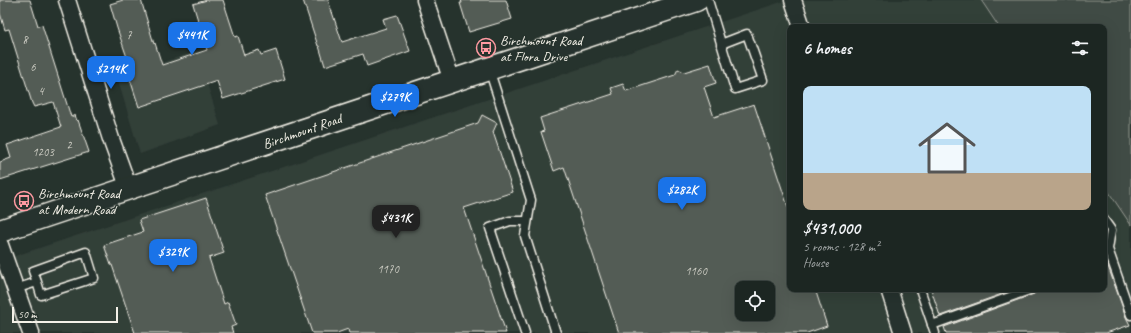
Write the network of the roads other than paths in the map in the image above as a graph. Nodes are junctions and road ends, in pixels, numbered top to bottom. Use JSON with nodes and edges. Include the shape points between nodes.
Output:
{"nodes":[{"id":1,"x":67,"y":0,"type":"edge"},
{"id":2,"x":425,"y":0,"type":"edge"},
{"id":3,"x":696,"y":0,"type":"edge"},
{"id":4,"x":708,"y":0,"type":"edge"},
{"id":5,"x":793,"y":0,"type":"edge"},
{"id":6,"x":671,"y":4,"type":"edge"},
{"id":7,"x":801,"y":24,"type":"edge"},
{"id":8,"x":721,"y":44,"type":"junction"},
{"id":9,"x":489,"y":68,"type":"junction"},
{"id":10,"x":452,"y":81,"type":"junction"},
{"id":11,"x":129,"y":189,"type":"junction"},
{"id":12,"x":528,"y":221,"type":"junction"},
{"id":13,"x":1107,"y":224,"type":"edge"},
{"id":14,"x":0,"y":231,"type":"edge"},
{"id":15,"x":0,"y":245,"type":"edge"},
{"id":16,"x":1108,"y":262,"type":"edge"},
{"id":17,"x":37,"y":282,"type":"junction"},
{"id":18,"x":15,"y":289,"type":"junction"},
{"id":19,"x":890,"y":292,"type":"edge"},
{"id":20,"x":921,"y":292,"type":"edge"},
{"id":21,"x":1025,"y":292,"type":"edge"},
{"id":22,"x":1131,"y":315,"type":"edge"},
{"id":23,"x":933,"y":329,"type":"edge"},
{"id":24,"x":31,"y":333,"type":"edge"},
{"id":25,"x":525,"y":333,"type":"edge"},
{"id":26,"x":556,"y":333,"type":"edge"},
{"id":27,"x":903,"y":333,"type":"edge"}],
"edges":[{"from":1,"to":11,"type":"street"},
{"from":2,"to":10,"type":"street"},
{"from":3,"to":6,"type":"main road","name":"Birchmount Road"},
{"from":4,"to":8,"type":"lane"},
{"from":5,"to":7,"type":"street"},
{"from":6,"to":9,"type":"main road","name":"Birchmount Road"},
{"from":8,"to":8,"type":"lane","via":[[735,89],[763,80],[747,34]]},
{"from":9,"to":10,"type":"main road","name":"Birchmount Road"},
{"from":9,"to":12,"type":"lane","via":[[531,200]]},
{"from":10,"to":11,"type":"main road","name":"Birchmount Road"},
{"from":11,"to":14,"type":"main road","name":"Birchmount Road"},
{"from":12,"to":25,"type":"lane","via":[[510,222],[490,228]]},
{"from":12,"to":26,"type":"lane","via":[[525,236]]},
{"from":13,"to":16,"type":"lane","via":[[1111,230]]},
{"from":15,"to":18,"type":"street"},
{"from":16,"to":22,"type":"lane"},
{"from":17,"to":17,"type":"lane","via":[[41,296],[94,278],[86,252],[33,271]]},
{"from":17,"to":18,"type":"lane"},
{"from":18,"to":24,"type":"street"},
{"from":19,"to":27,"type":"street"},
{"from":20,"to":23,"type":"lane"},
{"from":21,"to":23,"type":"lane"}]}
